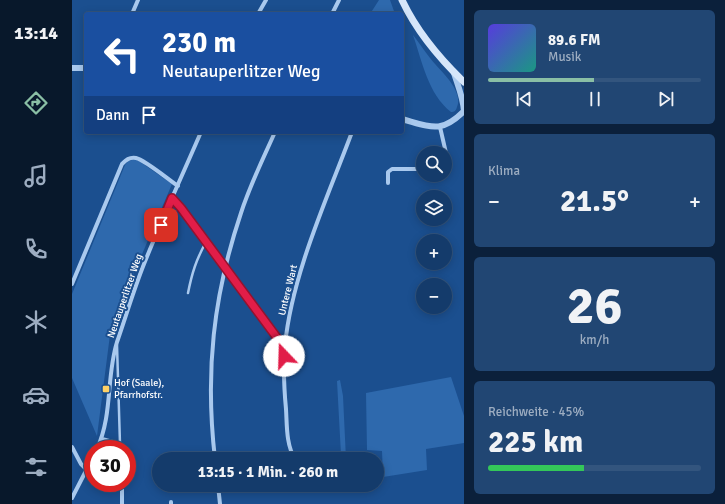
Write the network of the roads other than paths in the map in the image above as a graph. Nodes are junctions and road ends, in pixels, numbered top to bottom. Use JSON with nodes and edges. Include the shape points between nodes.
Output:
{"nodes":[{"id":1,"x":138,"y":0,"type":"edge"},
{"id":2,"x":266,"y":0,"type":"edge"},
{"id":3,"x":340,"y":0,"type":"edge"},
{"id":4,"x":402,"y":0,"type":"edge"},
{"id":5,"x":133,"y":12,"type":"edge"},
{"id":6,"x":259,"y":12,"type":"edge"},
{"id":7,"x":333,"y":12,"type":"edge"},
{"id":8,"x":72,"y":68,"type":"edge"},
{"id":9,"x":84,"y":68,"type":"edge"},
{"id":10,"x":454,"y":73,"type":"junction"},
{"id":11,"x":464,"y":82,"type":"edge"},
{"id":12,"x":464,"y":111,"type":"edge"},
{"id":13,"x":404,"y":120,"type":"edge"},
{"id":14,"x":440,"y":127,"type":"junction"},
{"id":15,"x":200,"y":134,"type":"edge"},
{"id":16,"x":274,"y":134,"type":"edge"},
{"id":17,"x":351,"y":134,"type":"edge"},
{"id":18,"x":444,"y":146,"type":"edge"},
{"id":19,"x":416,"y":169,"type":"edge"},
{"id":20,"x":388,"y":183,"type":"dead end"},
{"id":21,"x":178,"y":186,"type":"junction"},
{"id":22,"x":172,"y":198,"type":"junction"},
{"id":23,"x":206,"y":242,"type":"junction"},
{"id":24,"x":226,"y":267,"type":"junction"},
{"id":25,"x":72,"y":284,"type":"edge"},
{"id":26,"x":188,"y":293,"type":"dead end"},
{"id":27,"x":117,"y":343,"type":"junction"},
{"id":28,"x":285,"y":345,"type":"junction"},
{"id":29,"x":102,"y":439,"type":"edge"},
{"id":30,"x":120,"y":440,"type":"edge"},
{"id":31,"x":72,"y":447,"type":"edge"},
{"id":32,"x":214,"y":452,"type":"edge"},
{"id":33,"x":290,"y":452,"type":"edge"},
{"id":34,"x":84,"y":467,"type":"edge"},
{"id":35,"x":84,"y":476,"type":"edge"},
{"id":36,"x":122,"y":492,"type":"edge"},
{"id":37,"x":219,"y":492,"type":"edge"},
{"id":38,"x":72,"y":498,"type":"edge"},
{"id":39,"x":122,"y":504,"type":"edge"},
{"id":40,"x":220,"y":504,"type":"edge"}],
"edges":[{"from":1,"to":5,"type":"street"},
{"from":2,"to":6,"type":"street"},
{"from":3,"to":7,"type":"street"},
{"from":4,"to":10,"type":"main road","via":[[421,34]]},
{"from":8,"to":9,"type":"street"},
{"from":10,"to":11,"type":"main road"},
{"from":10,"to":12,"type":"street"},
{"from":12,"to":14,"type":"street","via":[[447,125]]},
{"from":13,"to":14,"type":"street"},
{"from":14,"to":18,"type":"street"},
{"from":15,"to":21,"type":"street","name":"Neutauperlitzer Weg"},
{"from":16,"to":24,"type":"street","via":[[241,213]]},
{"from":17,"to":28,"type":"street","name":"Untere Wart","via":[[305,257],[293,298]]},
{"from":19,"to":20,"type":"street","via":[[392,169],[388,172]]},
{"from":21,"to":22,"type":"street","name":"Neutauperlitzer Weg"},
{"from":21,"to":25,"type":"street","via":[[140,160],[126,160],[122,164]]},
{"from":22,"to":23,"type":"street"},
{"from":22,"to":27,"type":"street","name":"Neutauperlitzer Weg","via":[[144,265]]},
{"from":23,"to":24,"type":"street"},
{"from":23,"to":26,"type":"lane","via":[[193,271]]},
{"from":24,"to":28,"type":"street"},
{"from":24,"to":32,"type":"street","via":[[211,354],[210,397]]},
{"from":27,"to":29,"type":"street","name":"Neutauperlitzer Weg"},
{"from":27,"to":30,"type":"lane"},
{"from":28,"to":33,"type":"street","name":"Untere Wart","via":[[286,420]]},
{"from":31,"to":34,"type":"street"},
{"from":35,"to":38,"type":"street"},
{"from":36,"to":39,"type":"street"},
{"from":37,"to":40,"type":"street"}]}
